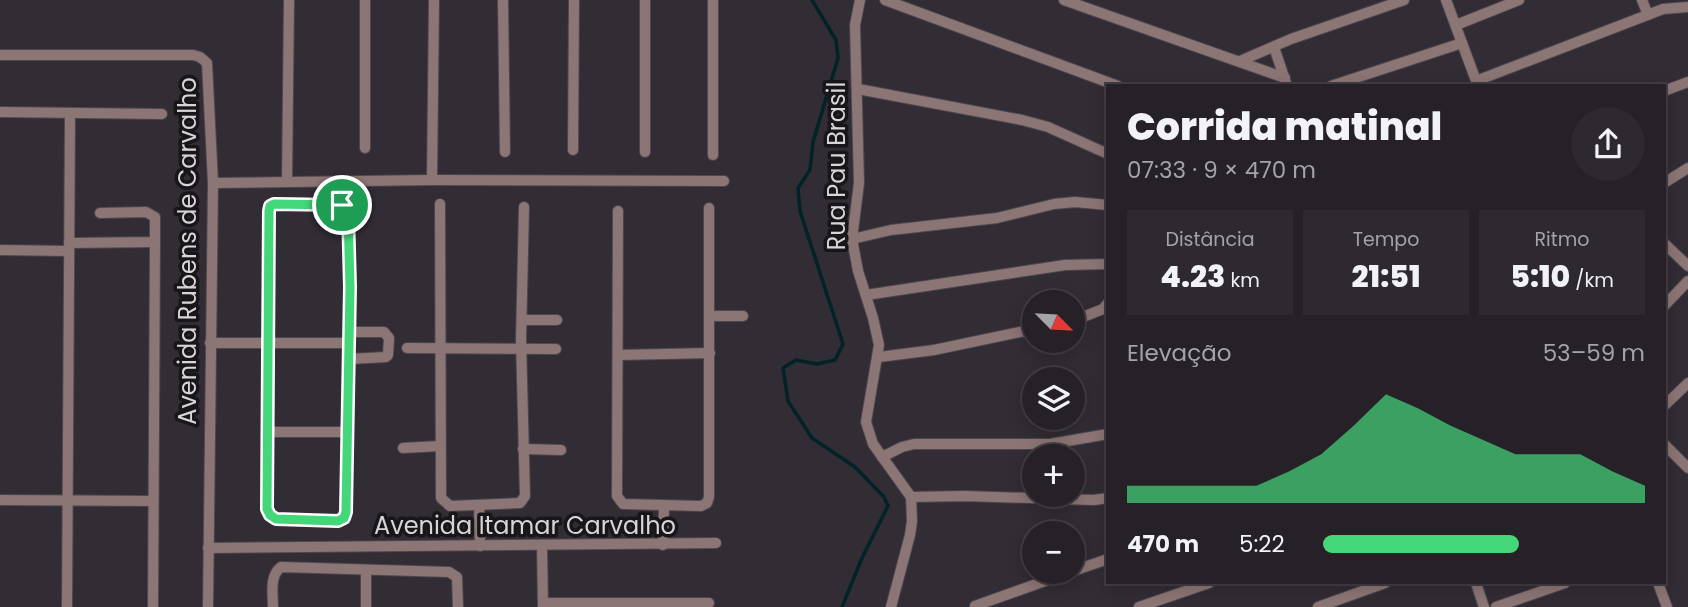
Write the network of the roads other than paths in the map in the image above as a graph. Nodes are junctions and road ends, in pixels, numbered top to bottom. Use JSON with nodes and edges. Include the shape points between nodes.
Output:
{"nodes":[{"id":1,"x":289,"y":0,"type":"edge"},
{"id":2,"x":365,"y":0,"type":"edge"},
{"id":3,"x":434,"y":0,"type":"edge"},
{"id":4,"x":503,"y":0,"type":"edge"},
{"id":5,"x":574,"y":0,"type":"edge"},
{"id":6,"x":645,"y":0,"type":"edge"},
{"id":7,"x":713,"y":0,"type":"edge"},
{"id":8,"x":860,"y":0,"type":"edge"},
{"id":9,"x":885,"y":0,"type":"edge"},
{"id":10,"x":1065,"y":0,"type":"edge"},
{"id":11,"x":1404,"y":0,"type":"edge"},
{"id":12,"x":1447,"y":0,"type":"edge"},
{"id":13,"x":1519,"y":0,"type":"edge"},
{"id":14,"x":1642,"y":0,"type":"edge"},
{"id":15,"x":1688,"y":7,"type":"edge"},
{"id":16,"x":1648,"y":15,"type":"junction"},
{"id":17,"x":1456,"y":25,"type":"junction"},
{"id":18,"x":1462,"y":43,"type":"junction"},
{"id":19,"x":1273,"y":47,"type":"junction"},
{"id":20,"x":0,"y":55,"type":"edge"},
{"id":21,"x":1240,"y":61,"type":"junction"},
{"id":22,"x":1286,"y":82,"type":"edge"},
{"id":23,"x":1688,"y":82,"type":"edge"},
{"id":24,"x":1477,"y":83,"type":"edge"},
{"id":25,"x":1113,"y":84,"type":"edge"},
{"id":26,"x":1337,"y":84,"type":"edge"},
{"id":27,"x":858,"y":89,"type":"junction"},
{"id":28,"x":1666,"y":90,"type":"edge"},
{"id":29,"x":0,"y":112,"type":"edge"},
{"id":30,"x":70,"y":113,"type":"junction"},
{"id":31,"x":162,"y":114,"type":"dead end"},
{"id":32,"x":365,"y":148,"type":"dead end"},
{"id":33,"x":573,"y":150,"type":"dead end"},
{"id":34,"x":505,"y":152,"type":"dead end"},
{"id":35,"x":645,"y":152,"type":"dead end"},
{"id":36,"x":1106,"y":153,"type":"edge"},
{"id":37,"x":713,"y":155,"type":"dead end"},
{"id":38,"x":1688,"y":168,"type":"edge"},
{"id":39,"x":432,"y":180,"type":"junction"},
{"id":40,"x":287,"y":181,"type":"junction"},
{"id":41,"x":724,"y":181,"type":"dead end"},
{"id":42,"x":1666,"y":182,"type":"edge"},
{"id":43,"x":213,"y":183,"type":"junction"},
{"id":44,"x":440,"y":204,"type":"dead end"},
{"id":45,"x":1106,"y":205,"type":"edge"},
{"id":46,"x":524,"y":207,"type":"dead end"},
{"id":47,"x":709,"y":208,"type":"dead end"},
{"id":48,"x":618,"y":211,"type":"dead end"},
{"id":49,"x":100,"y":213,"type":"dead end"},
{"id":50,"x":852,"y":239,"type":"junction"},
{"id":51,"x":155,"y":242,"type":"junction"},
{"id":52,"x":1666,"y":245,"type":"edge"},
{"id":53,"x":68,"y":247,"type":"junction"},
{"id":54,"x":0,"y":250,"type":"edge"},
{"id":55,"x":1106,"y":264,"type":"edge"},
{"id":56,"x":1688,"y":266,"type":"edge"},
{"id":57,"x":1688,"y":281,"type":"edge"},
{"id":58,"x":866,"y":295,"type":"junction"},
{"id":59,"x":1666,"y":304,"type":"edge"},
{"id":60,"x":1106,"y":307,"type":"edge"},
{"id":61,"x":709,"y":316,"type":"junction"},
{"id":62,"x":743,"y":316,"type":"dead end"},
{"id":63,"x":1085,"y":316,"type":"edge"},
{"id":64,"x":522,"y":320,"type":"junction"},
{"id":65,"x":557,"y":320,"type":"dead end"},
{"id":66,"x":1022,"y":331,"type":"edge"},
{"id":67,"x":349,"y":338,"type":"junction"},
{"id":68,"x":267,"y":342,"type":"junction"},
{"id":69,"x":210,"y":343,"type":"junction"},
{"id":70,"x":408,"y":348,"type":"dead end"},
{"id":71,"x":441,"y":348,"type":"junction"},
{"id":72,"x":521,"y":349,"type":"junction"},
{"id":73,"x":556,"y":349,"type":"dead end"},
{"id":74,"x":710,"y":353,"type":"junction"},
{"id":75,"x":618,"y":355,"type":"junction"},
{"id":76,"x":878,"y":357,"type":"junction"},
{"id":77,"x":349,"y":359,"type":"junction"},
{"id":78,"x":1688,"y":383,"type":"edge"},
{"id":79,"x":1666,"y":404,"type":"edge"},
{"id":80,"x":267,"y":432,"type":"junction"},
{"id":81,"x":346,"y":432,"type":"junction"},
{"id":82,"x":1106,"y":434,"type":"edge"},
{"id":83,"x":440,"y":446,"type":"junction"},
{"id":84,"x":1666,"y":446,"type":"edge"},
{"id":85,"x":403,"y":448,"type":"dead end"},
{"id":86,"x":523,"y":449,"type":"junction"},
{"id":87,"x":561,"y":450,"type":"dead end"},
{"id":88,"x":882,"y":457,"type":"junction"},
{"id":89,"x":1688,"y":468,"type":"edge"},
{"id":90,"x":911,"y":497,"type":"junction"},
{"id":91,"x":1106,"y":498,"type":"edge"},
{"id":92,"x":0,"y":500,"type":"edge"},
{"id":93,"x":68,"y":500,"type":"junction"},
{"id":94,"x":153,"y":501,"type":"junction"},
{"id":95,"x":479,"y":506,"type":"junction"},
{"id":96,"x":664,"y":506,"type":"junction"},
{"id":97,"x":716,"y":543,"type":"dead end"},
{"id":98,"x":663,"y":545,"type":"junction"},
{"id":99,"x":480,"y":546,"type":"junction"},
{"id":100,"x":542,"y":546,"type":"junction"},
{"id":101,"x":208,"y":548,"type":"junction"},
{"id":102,"x":1106,"y":560,"type":"edge"},
{"id":103,"x":1085,"y":567,"type":"edge"},
{"id":104,"x":366,"y":569,"type":"junction"},
{"id":105,"x":1037,"y":584,"type":"edge"},
{"id":106,"x":1206,"y":584,"type":"edge"},
{"id":107,"x":1382,"y":584,"type":"edge"},
{"id":108,"x":1476,"y":584,"type":"edge"},
{"id":109,"x":1562,"y":584,"type":"edge"},
{"id":110,"x":1658,"y":584,"type":"edge"},
{"id":111,"x":709,"y":603,"type":"dead end"},
{"id":112,"x":543,"y":605,"type":"edge"},
{"id":113,"x":618,"y":605,"type":"edge"},
{"id":114,"x":690,"y":605,"type":"edge"},
{"id":115,"x":975,"y":606,"type":"edge"},
{"id":116,"x":67,"y":607,"type":"edge"},
{"id":117,"x":153,"y":607,"type":"edge"},
{"id":118,"x":208,"y":607,"type":"edge"},
{"id":119,"x":273,"y":607,"type":"edge"},
{"id":120,"x":366,"y":607,"type":"edge"},
{"id":121,"x":458,"y":607,"type":"edge"},
{"id":122,"x":891,"y":607,"type":"edge"},
{"id":123,"x":1139,"y":607,"type":"edge"},
{"id":124,"x":1318,"y":607,"type":"edge"},
{"id":125,"x":1484,"y":607,"type":"edge"},
{"id":126,"x":1496,"y":607,"type":"edge"},
{"id":127,"x":1667,"y":607,"type":"edge"}],
"edges":[{"from":1,"to":40,"type":"street"},
{"from":2,"to":32,"type":"street"},
{"from":3,"to":39,"type":"street"},
{"from":4,"to":34,"type":"street"},
{"from":5,"to":33,"type":"street"},
{"from":6,"to":35,"type":"street"},
{"from":7,"to":37,"type":"street"},
{"from":8,"to":27,"type":"street","name":"Rua Pau Brasil","via":[[855,25]]},
{"from":9,"to":25,"type":"street"},
{"from":10,"to":21,"type":"street"},
{"from":11,"to":19,"type":"street"},
{"from":12,"to":17,"type":"street"},
{"from":13,"to":17,"type":"street"},
{"from":14,"to":16,"type":"street"},
{"from":15,"to":16,"type":"street"},
{"from":16,"to":24,"type":"street"},
{"from":17,"to":18,"type":"street"},
{"from":18,"to":24,"type":"street"},
{"from":18,"to":26,"type":"street"},
{"from":19,"to":21,"type":"street"},
{"from":19,"to":22,"type":"street"},
{"from":20,"to":43,"type":"street","name":"Avenida Rubens de Carvalho","via":[[200,57],[209,69]]},
{"from":21,"to":22,"type":"street"},
{"from":23,"to":28,"type":"street"},
{"from":27,"to":36,"type":"street","via":[[1021,120]]},
{"from":27,"to":50,"type":"street","name":"Rua Pau Brasil","via":[[859,183]]},
{"from":29,"to":30,"type":"street"},
{"from":30,"to":31,"type":"street"},
{"from":30,"to":53,"type":"street"},
{"from":38,"to":42,"type":"street"},
{"from":39,"to":40,"type":"street"},
{"from":39,"to":41,"type":"street"},
{"from":40,"to":43,"type":"street"},
{"from":43,"to":69,"type":"street","name":"Avenida Rubens de Carvalho"},
{"from":44,"to":71,"type":"street"},
{"from":45,"to":50,"type":"street","via":[[1054,204],[997,218]]},
{"from":46,"to":64,"type":"street"},
{"from":47,"to":61,"type":"street"},
{"from":48,"to":75,"type":"street"},
{"from":49,"to":51,"type":"street","via":[[152,214]]},
{"from":50,"to":58,"type":"street","name":"Rua Pau Brasil"},
{"from":51,"to":53,"type":"street"},
{"from":51,"to":94,"type":"street"},
{"from":52,"to":56,"type":"street"},
{"from":53,"to":54,"type":"street"},
{"from":53,"to":93,"type":"street"},
{"from":55,"to":58,"type":"street","via":[[1065,265]]},
{"from":57,"to":59,"type":"street"},
{"from":58,"to":76,"type":"street","name":"Rua Pau Brasil"},
{"from":60,"to":63,"type":"street"},
{"from":61,"to":62,"type":"street"},
{"from":61,"to":74,"type":"street"},
{"from":64,"to":65,"type":"street"},
{"from":64,"to":72,"type":"street"},
{"from":66,"to":76,"type":"street"},
{"from":67,"to":68,"type":"street"},
{"from":67,"to":68,"type":"street","via":[[347,209],[274,204],[269,211]]},
{"from":67,"to":77,"type":"street"},
{"from":67,"to":77,"type":"street","via":[[384,332],[389,338],[386,357]]},
{"from":68,"to":69,"type":"street"},
{"from":68,"to":80,"type":"street"},
{"from":69,"to":101,"type":"street","name":"Avenida Rubens de Carvalho"},
{"from":70,"to":71,"type":"street"},
{"from":71,"to":72,"type":"street"},
{"from":71,"to":83,"type":"street"},
{"from":72,"to":73,"type":"street"},
{"from":72,"to":86,"type":"street"},
{"from":74,"to":75,"type":"street"},
{"from":74,"to":96,"type":"street","via":[[708,501],[701,506]]},
{"from":75,"to":96,"type":"street","via":[[618,499],[623,504]]},
{"from":76,"to":88,"type":"street","name":"Rua Pau Brasil","via":[[866,415],[868,432]]},
{"from":77,"to":81,"type":"street"},
{"from":78,"to":79,"type":"street"},
{"from":80,"to":81,"type":"street"},
{"from":80,"to":81,"type":"street","via":[[270,515],[338,521],[346,512]]},
{"from":82,"to":88,"type":"street","via":[[1050,444],[914,444]]},
{"from":83,"to":85,"type":"street"},
{"from":83,"to":95,"type":"street","via":[[442,502]]},
{"from":84,"to":89,"type":"street"},
{"from":86,"to":87,"type":"street"},
{"from":86,"to":95,"type":"street","via":[[522,502]]},
{"from":88,"to":90,"type":"street","name":"Rua Pau Brasil"},
{"from":90,"to":91,"type":"street"},
{"from":90,"to":122,"type":"street","via":[[912,521]]},
{"from":92,"to":93,"type":"street"},
{"from":93,"to":94,"type":"street"},
{"from":93,"to":116,"type":"street"},
{"from":94,"to":117,"type":"street"},
{"from":95,"to":99,"type":"street"},
{"from":96,"to":98,"type":"street"},
{"from":97,"to":98,"type":"street","name":"Avenida Itamar Carvalho"},
{"from":98,"to":100,"type":"street","name":"Avenida Itamar Carvalho"},
{"from":99,"to":100,"type":"street","name":"Avenida Itamar Carvalho"},
{"from":99,"to":101,"type":"street","name":"Avenida Itamar Carvalho"},
{"from":100,"to":112,"type":"street"},
{"from":101,"to":118,"type":"street","name":"Avenida Rubens de Carvalho"},
{"from":102,"to":103,"type":"street"},
{"from":104,"to":119,"type":"street","via":[[281,567],[274,578]]},
{"from":104,"to":120,"type":"street"},
{"from":104,"to":121,"type":"street","via":[[453,573]]},
{"from":105,"to":115,"type":"street"},
{"from":106,"to":123,"type":"street"},
{"from":107,"to":124,"type":"street"},
{"from":108,"to":125,"type":"street"},
{"from":109,"to":126,"type":"street"},
{"from":110,"to":127,"type":"street"},
{"from":111,"to":114,"type":"street"},
{"from":112,"to":113,"type":"street"},
{"from":113,"to":114,"type":"street"}]}
